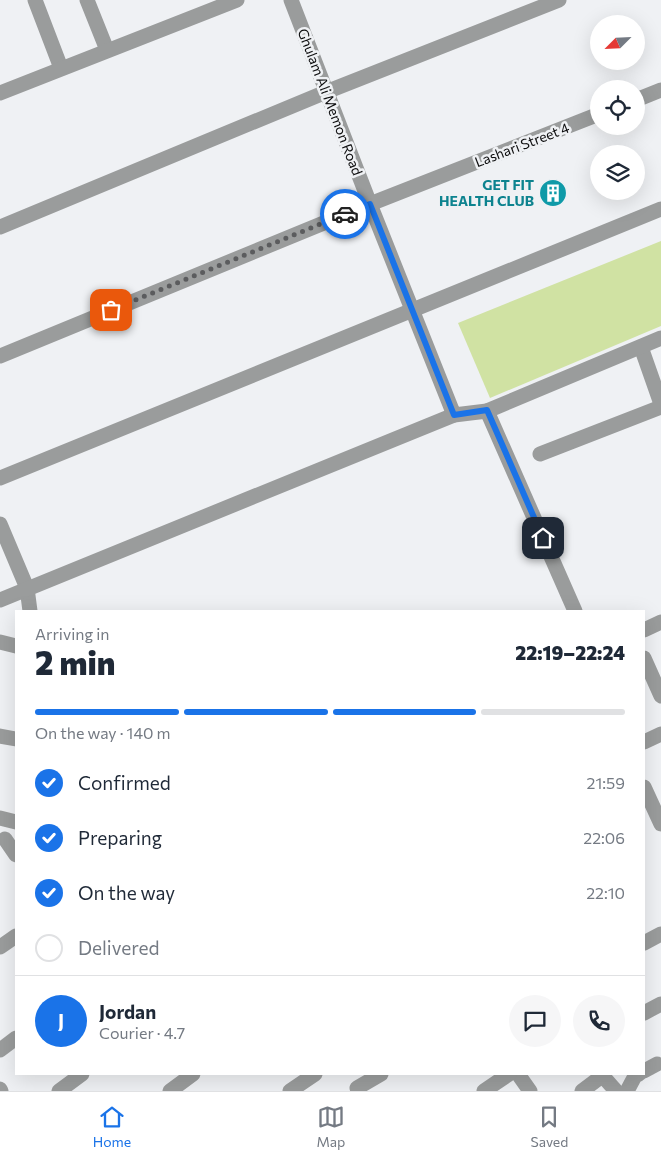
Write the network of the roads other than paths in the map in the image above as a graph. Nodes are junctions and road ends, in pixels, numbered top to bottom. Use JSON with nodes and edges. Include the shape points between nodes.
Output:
{"nodes":[{"id":1,"x":35,"y":0,"type":"edge"},
{"id":2,"x":238,"y":0,"type":"edge"},
{"id":3,"x":291,"y":0,"type":"edge"},
{"id":4,"x":559,"y":0,"type":"edge"},
{"id":5,"x":91,"y":1,"type":"edge"},
{"id":6,"x":107,"y":50,"type":"junction"},
{"id":7,"x":62,"y":68,"type":"junction"},
{"id":8,"x":661,"y":90,"type":"edge"},
{"id":9,"x":326,"y":92,"type":"junction"},
{"id":10,"x":0,"y":93,"type":"edge"},
{"id":11,"x":645,"y":96,"type":"edge"},
{"id":12,"x":590,"y":118,"type":"edge"},
{"id":13,"x":370,"y":204,"type":"junction"},
{"id":14,"x":661,"y":209,"type":"edge"},
{"id":15,"x":0,"y":227,"type":"edge"},
{"id":16,"x":412,"y":310,"type":"junction"},
{"id":17,"x":661,"y":338,"type":"edge"},
{"id":18,"x":641,"y":347,"type":"junction"},
{"id":19,"x":0,"y":356,"type":"edge"},
{"id":20,"x":661,"y":406,"type":"edge"},
{"id":21,"x":487,"y":410,"type":"junction"},
{"id":22,"x":454,"y":415,"type":"junction"},
{"id":23,"x":540,"y":454,"type":"dead end"},
{"id":24,"x":0,"y":478,"type":"edge"},
{"id":25,"x":0,"y":524,"type":"edge"},
{"id":26,"x":27,"y":588,"type":"junction"},
{"id":27,"x":0,"y":600,"type":"edge"},
{"id":28,"x":30,"y":610,"type":"edge"},
{"id":29,"x":575,"y":610,"type":"edge"},
{"id":30,"x":661,"y":622,"type":"edge"},
{"id":31,"x":645,"y":630,"type":"edge"},
{"id":32,"x":0,"y":642,"type":"edge"},
{"id":33,"x":15,"y":646,"type":"edge"},
{"id":34,"x":645,"y":660,"type":"edge"},
{"id":35,"x":661,"y":696,"type":"edge"},
{"id":36,"x":661,"y":734,"type":"edge"},
{"id":37,"x":0,"y":736,"type":"edge"},
{"id":38,"x":15,"y":739,"type":"edge"},
{"id":39,"x":645,"y":742,"type":"edge"},
{"id":40,"x":645,"y":788,"type":"edge"},
{"id":41,"x":652,"y":806,"type":"edge"},
{"id":42,"x":0,"y":818,"type":"edge"},
{"id":43,"x":15,"y":822,"type":"edge"},
{"id":44,"x":661,"y":824,"type":"edge"},
{"id":45,"x":7,"y":837,"type":"edge"},
{"id":46,"x":15,"y":853,"type":"edge"},
{"id":47,"x":15,"y":937,"type":"edge"},
{"id":48,"x":0,"y":947,"type":"edge"},
{"id":49,"x":661,"y":1004,"type":"edge"},
{"id":50,"x":645,"y":1012,"type":"edge"},
{"id":51,"x":15,"y":1039,"type":"edge"},
{"id":52,"x":0,"y":1050,"type":"edge"},
{"id":53,"x":81,"y":1075,"type":"edge"},
{"id":54,"x":191,"y":1075,"type":"edge"},
{"id":55,"x":314,"y":1075,"type":"edge"},
{"id":56,"x":378,"y":1075,"type":"edge"},
{"id":57,"x":508,"y":1075,"type":"edge"},
{"id":58,"x":519,"y":1075,"type":"edge"},
{"id":59,"x":601,"y":1075,"type":"edge"},
{"id":60,"x":637,"y":1075,"type":"edge"},
{"id":61,"x":355,"y":1084,"type":"edge"},
{"id":62,"x":491,"y":1089,"type":"edge"},
{"id":63,"x":58,"y":1091,"type":"edge"},
{"id":64,"x":170,"y":1091,"type":"edge"},
{"id":65,"x":290,"y":1091,"type":"edge"},
{"id":66,"x":530,"y":1091,"type":"edge"},
{"id":67,"x":582,"y":1091,"type":"edge"},
{"id":68,"x":616,"y":1091,"type":"edge"},
{"id":69,"x":627,"y":1091,"type":"edge"}],
"edges":[{"from":1,"to":7,"type":"street"},
{"from":2,"to":6,"type":"street"},
{"from":3,"to":9,"type":"street","name":"Ghulam Ali Memon Road"},
{"from":4,"to":9,"type":"street"},
{"from":5,"to":6,"type":"street"},
{"from":6,"to":7,"type":"street"},
{"from":7,"to":10,"type":"street"},
{"from":8,"to":11,"type":"street"},
{"from":9,"to":13,"type":"street","name":"Ghulam Ali Memon Road"},
{"from":9,"to":15,"type":"street"},
{"from":12,"to":13,"type":"street","name":"Lashari Street 4"},
{"from":13,"to":16,"type":"street","name":"Ghulam Ali Memon Road"},
{"from":13,"to":19,"type":"street","name":"Lashari Street 4"},
{"from":14,"to":16,"type":"street"},
{"from":16,"to":22,"type":"street","name":"Ghulam Ali Memon Road"},
{"from":16,"to":24,"type":"street"},
{"from":17,"to":18,"type":"street"},
{"from":18,"to":20,"type":"street"},
{"from":18,"to":21,"type":"street"},
{"from":20,"to":23,"type":"street"},
{"from":21,"to":22,"type":"street"},
{"from":21,"to":29,"type":"street"},
{"from":22,"to":26,"type":"street"},
{"from":25,"to":26,"type":"street"},
{"from":26,"to":27,"type":"street"},
{"from":26,"to":28,"type":"street"},
{"from":30,"to":31,"type":"street"},
{"from":32,"to":33,"type":"street"},
{"from":34,"to":35,"type":"street"},
{"from":36,"to":39,"type":"street"},
{"from":37,"to":38,"type":"street"},
{"from":40,"to":41,"type":"street"},
{"from":41,"to":44,"type":"street"},
{"from":42,"to":43,"type":"street"},
{"from":45,"to":46,"type":"street"},
{"from":47,"to":48,"type":"street"},
{"from":49,"to":50,"type":"street"},
{"from":51,"to":52,"type":"street"},
{"from":53,"to":63,"type":"street"},
{"from":54,"to":64,"type":"street"},
{"from":55,"to":65,"type":"street"},
{"from":56,"to":61,"type":"street"},
{"from":57,"to":62,"type":"street"},
{"from":58,"to":66,"type":"street"},
{"from":59,"to":67,"type":"street"},
{"from":59,"to":68,"type":"street"},
{"from":60,"to":69,"type":"street"}]}
